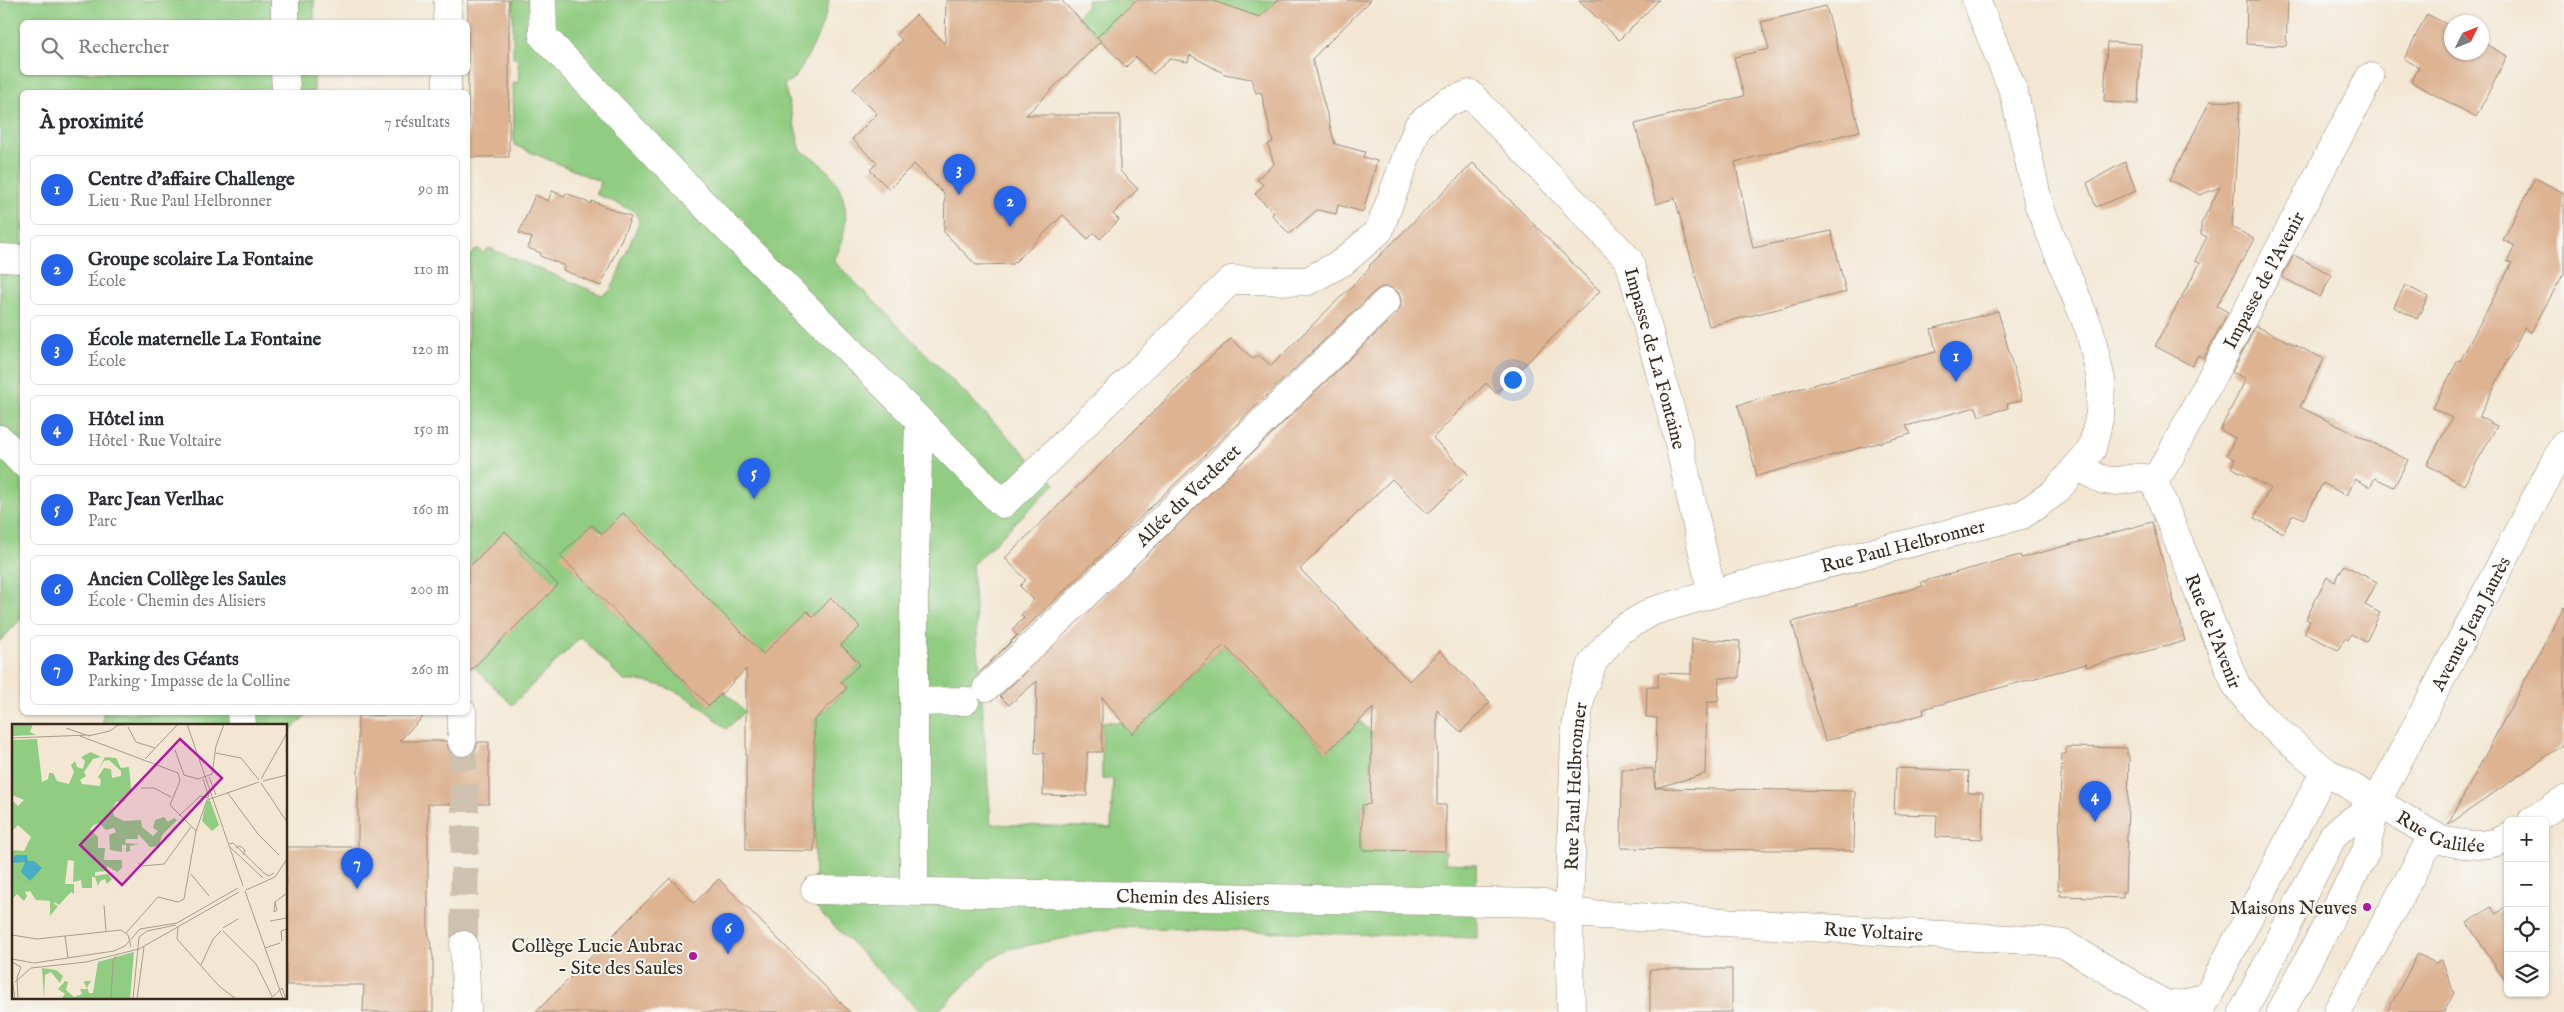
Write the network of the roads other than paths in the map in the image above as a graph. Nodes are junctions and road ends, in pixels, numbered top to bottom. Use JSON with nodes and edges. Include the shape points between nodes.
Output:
{"nodes":[{"id":1,"x":285,"y":0,"type":"edge"},
{"id":2,"x":448,"y":0,"type":"edge"},
{"id":3,"x":542,"y":0,"type":"edge"},
{"id":4,"x":1976,"y":0,"type":"edge"},
{"id":5,"x":285,"y":20,"type":"edge"},
{"id":6,"x":447,"y":20,"type":"edge"},
{"id":7,"x":286,"y":75,"type":"edge"},
{"id":8,"x":447,"y":75,"type":"edge"},
{"id":9,"x":2370,"y":77,"type":"dead end"},
{"id":10,"x":286,"y":90,"type":"edge"},
{"id":11,"x":447,"y":90,"type":"edge"},
{"id":12,"x":0,"y":258,"type":"edge"},
{"id":13,"x":20,"y":259,"type":"edge"},
{"id":14,"x":1386,"y":302,"type":"dead end"},
{"id":15,"x":919,"y":423,"type":"junction"},
{"id":16,"x":0,"y":439,"type":"edge"},
{"id":17,"x":2564,"y":444,"type":"edge"},
{"id":18,"x":20,"y":460,"type":"edge"},
{"id":19,"x":2079,"y":466,"type":"junction"},
{"id":20,"x":2154,"y":481,"type":"junction"},
{"id":21,"x":1712,"y":594,"type":"junction"},
{"id":22,"x":914,"y":702,"type":"junction"},
{"id":23,"x":462,"y":715,"type":"edge"},
{"id":24,"x":462,"y":742,"type":"tunnel mouth"},
{"id":25,"x":2325,"y":771,"type":"junction"},
{"id":26,"x":2564,"y":800,"type":"edge"},
{"id":27,"x":2376,"y":803,"type":"junction"},
{"id":28,"x":2538,"y":817,"type":"edge"},
{"id":29,"x":2433,"y":835,"type":"junction"},
{"id":30,"x":2504,"y":840,"type":"edge"},
{"id":31,"x":815,"y":890,"type":"dead end"},
{"id":32,"x":914,"y":891,"type":"junction"},
{"id":33,"x":1569,"y":913,"type":"junction"},
{"id":34,"x":464,"y":944,"type":"tunnel mouth"},
{"id":35,"x":2143,"y":1002,"type":"edge"},
{"id":36,"x":2204,"y":1003,"type":"edge"},
{"id":37,"x":467,"y":1012,"type":"edge"},
{"id":38,"x":1571,"y":1012,"type":"edge"},
{"id":39,"x":2242,"y":1012,"type":"edge"},
{"id":40,"x":2281,"y":1012,"type":"edge"},
{"id":41,"x":2337,"y":1012,"type":"edge"}],
"edges":[{"from":1,"to":5,"type":"street"},
{"from":2,"to":6,"type":"street"},
{"from":3,"to":15,"type":"street","via":[[543,36]]},
{"from":4,"to":19,"type":"street","name":"Rue Paul Helbronner","via":[[2014,93],[2039,206],[2090,331],[2101,380],[2100,414],[2092,449]]},
{"from":7,"to":10,"type":"street"},
{"from":8,"to":11,"type":"street"},
{"from":9,"to":20,"type":"street","name":"Impasse de l'Avenir","via":[[2170,458]]},
{"from":12,"to":13,"type":"street"},
{"from":14,"to":22,"type":"street","name":"Allée du Verderet","via":[[1034,644],[976,694]]},
{"from":15,"to":21,"type":"street","name":"Impasse de La Fontaine","via":[[1003,504],[1231,280],[1308,281],[1343,262],[1379,231],[1418,126],[1448,102],[1470,94],[1629,260],[1676,430]]},
{"from":15,"to":22,"type":"street"},
{"from":16,"to":18,"type":"street"},
{"from":17,"to":27,"type":"street","name":"Avenue Jean Jaurès"},
{"from":19,"to":20,"type":"street","via":[[2094,477],[2113,482],[2143,476]]},
{"from":19,"to":21,"type":"street","name":"Rue Paul Helbronner","via":[[2055,492],[2022,515]]},
{"from":20,"to":25,"type":"street","name":"Rue de l'Avenir","via":[[2236,685],[2260,716]]},
{"from":21,"to":33,"type":"street","name":"Rue Paul Helbronner","via":[[1653,611],[1619,631],[1593,662],[1581,694],[1575,736]]},
{"from":22,"to":32,"type":"street"},
{"from":23,"to":24,"type":"street"},
{"from":25,"to":27,"type":"street","name":"Rue de l'Avenir"},
{"from":25,"to":36,"type":"street"},
{"from":26,"to":28,"type":"street"},
{"from":27,"to":29,"type":"street","name":"Rue Galilée"},
{"from":27,"to":39,"type":"street","name":"Avenue Jean Jaurès","via":[[2334,834]]},
{"from":27,"to":40,"type":"street","name":"Avenue Jean Jaurès","via":[[2366,851]]},
{"from":29,"to":30,"type":"street","name":"Rue Galilée","via":[[2456,843],[2496,845]]},
{"from":29,"to":41,"type":"street"},
{"from":31,"to":32,"type":"street","name":"Chemin des Alisiers"},
{"from":32,"to":33,"type":"street","name":"Chemin des Alisiers","via":[[1544,903]]},
{"from":33,"to":35,"type":"street","name":"Rue Voltaire","via":[[2064,944]]},
{"from":33,"to":38,"type":"street","name":"Rue Paul Helbronner"},
{"from":34,"to":37,"type":"street"},
{"from":35,"to":36,"type":"street","name":"Rue Voltaire","via":[[2166,1005]]}]}
